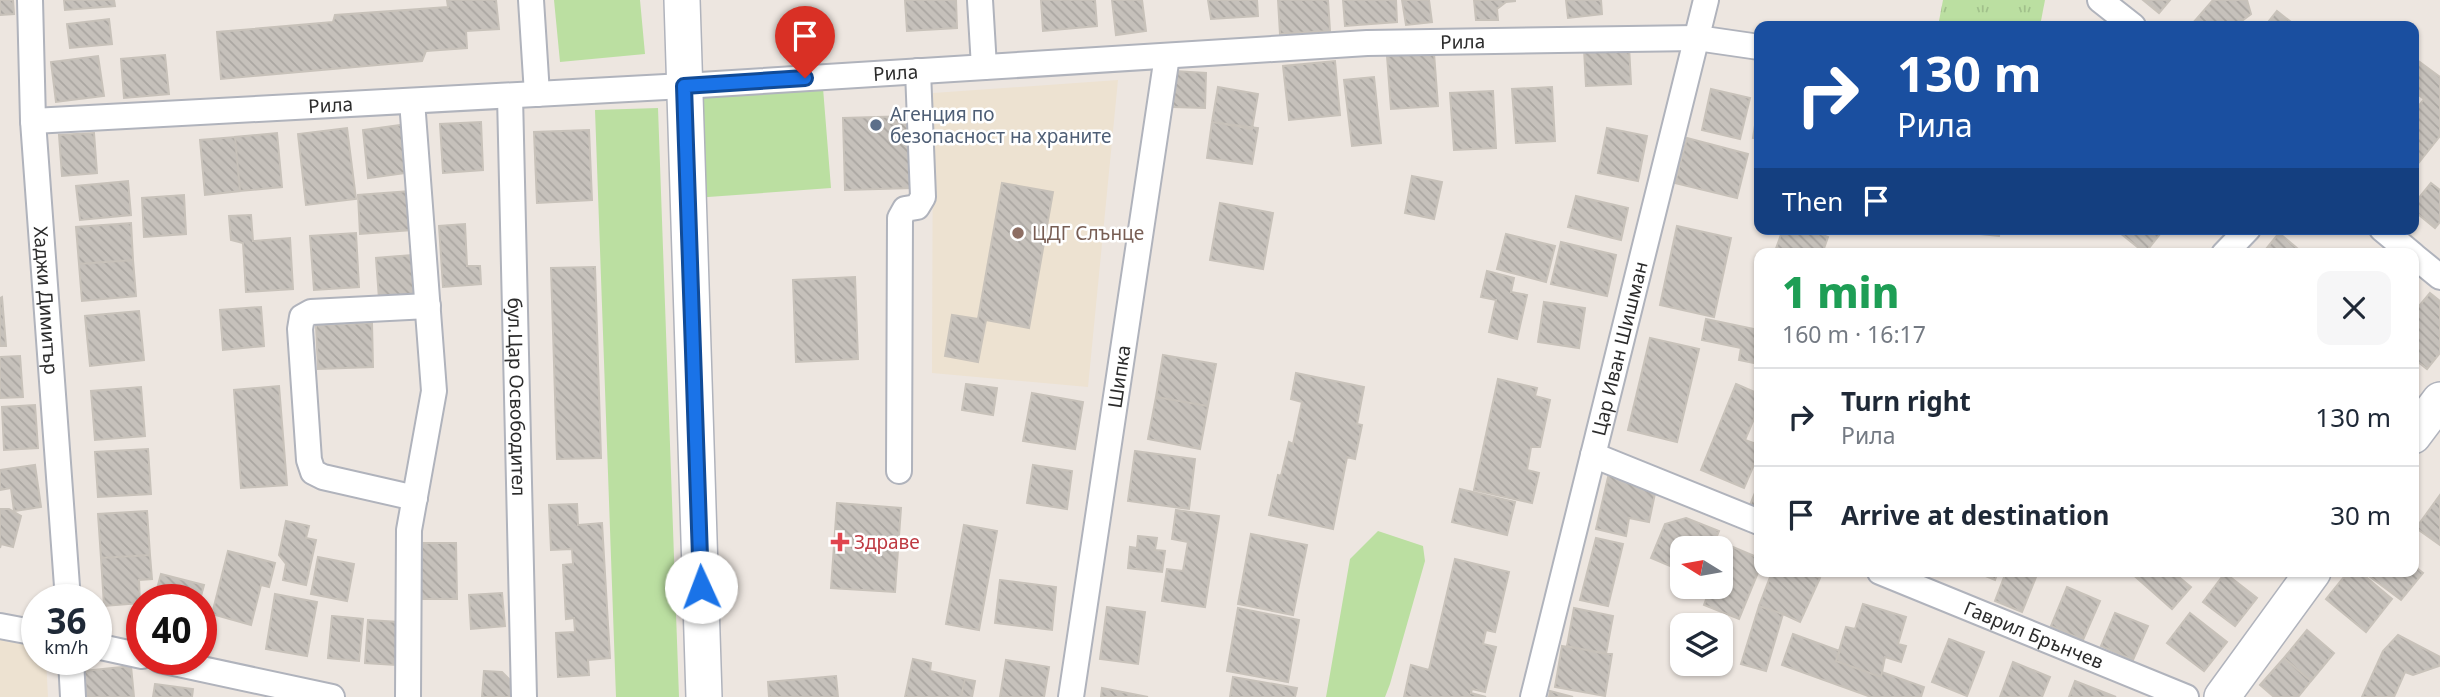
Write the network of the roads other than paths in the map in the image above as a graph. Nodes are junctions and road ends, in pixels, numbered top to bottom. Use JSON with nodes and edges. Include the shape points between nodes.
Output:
{"nodes":[{"id":1,"x":30,"y":0,"type":"edge"},
{"id":2,"x":531,"y":0,"type":"edge"},
{"id":3,"x":682,"y":0,"type":"edge"},
{"id":4,"x":980,"y":0,"type":"edge"},
{"id":5,"x":1706,"y":0,"type":"edge"},
{"id":6,"x":2101,"y":0,"type":"edge"},
{"id":7,"x":2127,"y":21,"type":"edge"},
{"id":8,"x":1696,"y":38,"type":"junction"},
{"id":9,"x":1754,"y":46,"type":"edge"},
{"id":10,"x":1167,"y":56,"type":"junction"},
{"id":11,"x":984,"y":67,"type":"junction"},
{"id":12,"x":918,"y":71,"type":"junction"},
{"id":13,"x":684,"y":86,"type":"junction"},
{"id":14,"x":537,"y":94,"type":"junction"},
{"id":15,"x":510,"y":96,"type":"junction"},
{"id":16,"x":412,"y":101,"type":"junction"},
{"id":17,"x":33,"y":121,"type":"junction"},
{"id":18,"x":2242,"y":235,"type":"edge"},
{"id":19,"x":2389,"y":235,"type":"edge"},
{"id":20,"x":2230,"y":248,"type":"edge"},
{"id":21,"x":2406,"y":248,"type":"edge"},
{"id":22,"x":2419,"y":259,"type":"edge"},
{"id":23,"x":2440,"y":276,"type":"edge"},
{"id":24,"x":428,"y":306,"type":"junction"},
{"id":25,"x":2440,"y":400,"type":"edge"},
{"id":26,"x":2419,"y":428,"type":"edge"},
{"id":27,"x":1593,"y":455,"type":"junction"},
{"id":28,"x":900,"y":471,"type":"dead end"},
{"id":29,"x":415,"y":498,"type":"junction"},
{"id":30,"x":1754,"y":521,"type":"edge"},
{"id":31,"x":1893,"y":577,"type":"edge"},
{"id":32,"x":2309,"y":577,"type":"edge"},
{"id":33,"x":67,"y":584,"type":"edge"},
{"id":34,"x":0,"y":626,"type":"edge"},
{"id":35,"x":21,"y":630,"type":"edge"},
{"id":36,"x":217,"y":672,"type":"edge"},
{"id":37,"x":72,"y":675,"type":"edge"},
{"id":38,"x":73,"y":697,"type":"edge"},
{"id":39,"x":332,"y":697,"type":"edge"},
{"id":40,"x":408,"y":697,"type":"edge"},
{"id":41,"x":524,"y":697,"type":"edge"},
{"id":42,"x":704,"y":697,"type":"edge"},
{"id":43,"x":1070,"y":697,"type":"edge"},
{"id":44,"x":1533,"y":697,"type":"edge"},
{"id":45,"x":2186,"y":697,"type":"edge"},
{"id":46,"x":2221,"y":697,"type":"edge"}],
"edges":[{"from":1,"to":17,"type":"street","name":"Хаджи Димитър"},
{"from":2,"to":14,"type":"street"},
{"from":3,"to":13,"type":"street"},
{"from":4,"to":11,"type":"street"},
{"from":5,"to":8,"type":"street","name":"Цар Иван Шишман"},
{"from":6,"to":7,"type":"street"},
{"from":8,"to":9,"type":"street","name":"Рила"},
{"from":8,"to":10,"type":"street","name":"Рила","via":[[1367,43]]},
{"from":8,"to":27,"type":"street","name":"Цар Иван Шишман"},
{"from":10,"to":11,"type":"street","name":"Рила"},
{"from":10,"to":43,"type":"street","name":"Шипка"},
{"from":11,"to":12,"type":"street","name":"Рила"},
{"from":12,"to":13,"type":"street","name":"Рила"},
{"from":12,"to":28,"type":"street","via":[[923,197],[900,218]]},
{"from":13,"to":14,"type":"street","name":"Рила"},
{"from":13,"to":42,"type":"street"},
{"from":14,"to":15,"type":"street","name":"Рила"},
{"from":15,"to":16,"type":"street","name":"Рила"},
{"from":15,"to":41,"type":"street","name":"бул.Цар Освободител"},
{"from":16,"to":17,"type":"street","name":"Рила"},
{"from":16,"to":24,"type":"street"},
{"from":17,"to":33,"type":"street","name":"Хаджи Димитър"},
{"from":18,"to":20,"type":"street"},
{"from":19,"to":21,"type":"street"},
{"from":22,"to":23,"type":"street"},
{"from":24,"to":29,"type":"street","via":[[434,391]]},
{"from":24,"to":29,"type":"street","via":[[311,312],[302,317],[300,329],[313,472]]},
{"from":25,"to":26,"type":"street"},
{"from":27,"to":30,"type":"street"},
{"from":27,"to":44,"type":"street","name":"Цар Иван Шишман"},
{"from":29,"to":40,"type":"street","via":[[409,530]]},
{"from":31,"to":45,"type":"street","name":"Гаврил Брънчев"},
{"from":32,"to":46,"type":"street"},
{"from":34,"to":35,"type":"street"},
{"from":36,"to":39,"type":"street"},
{"from":37,"to":38,"type":"street"}]}
